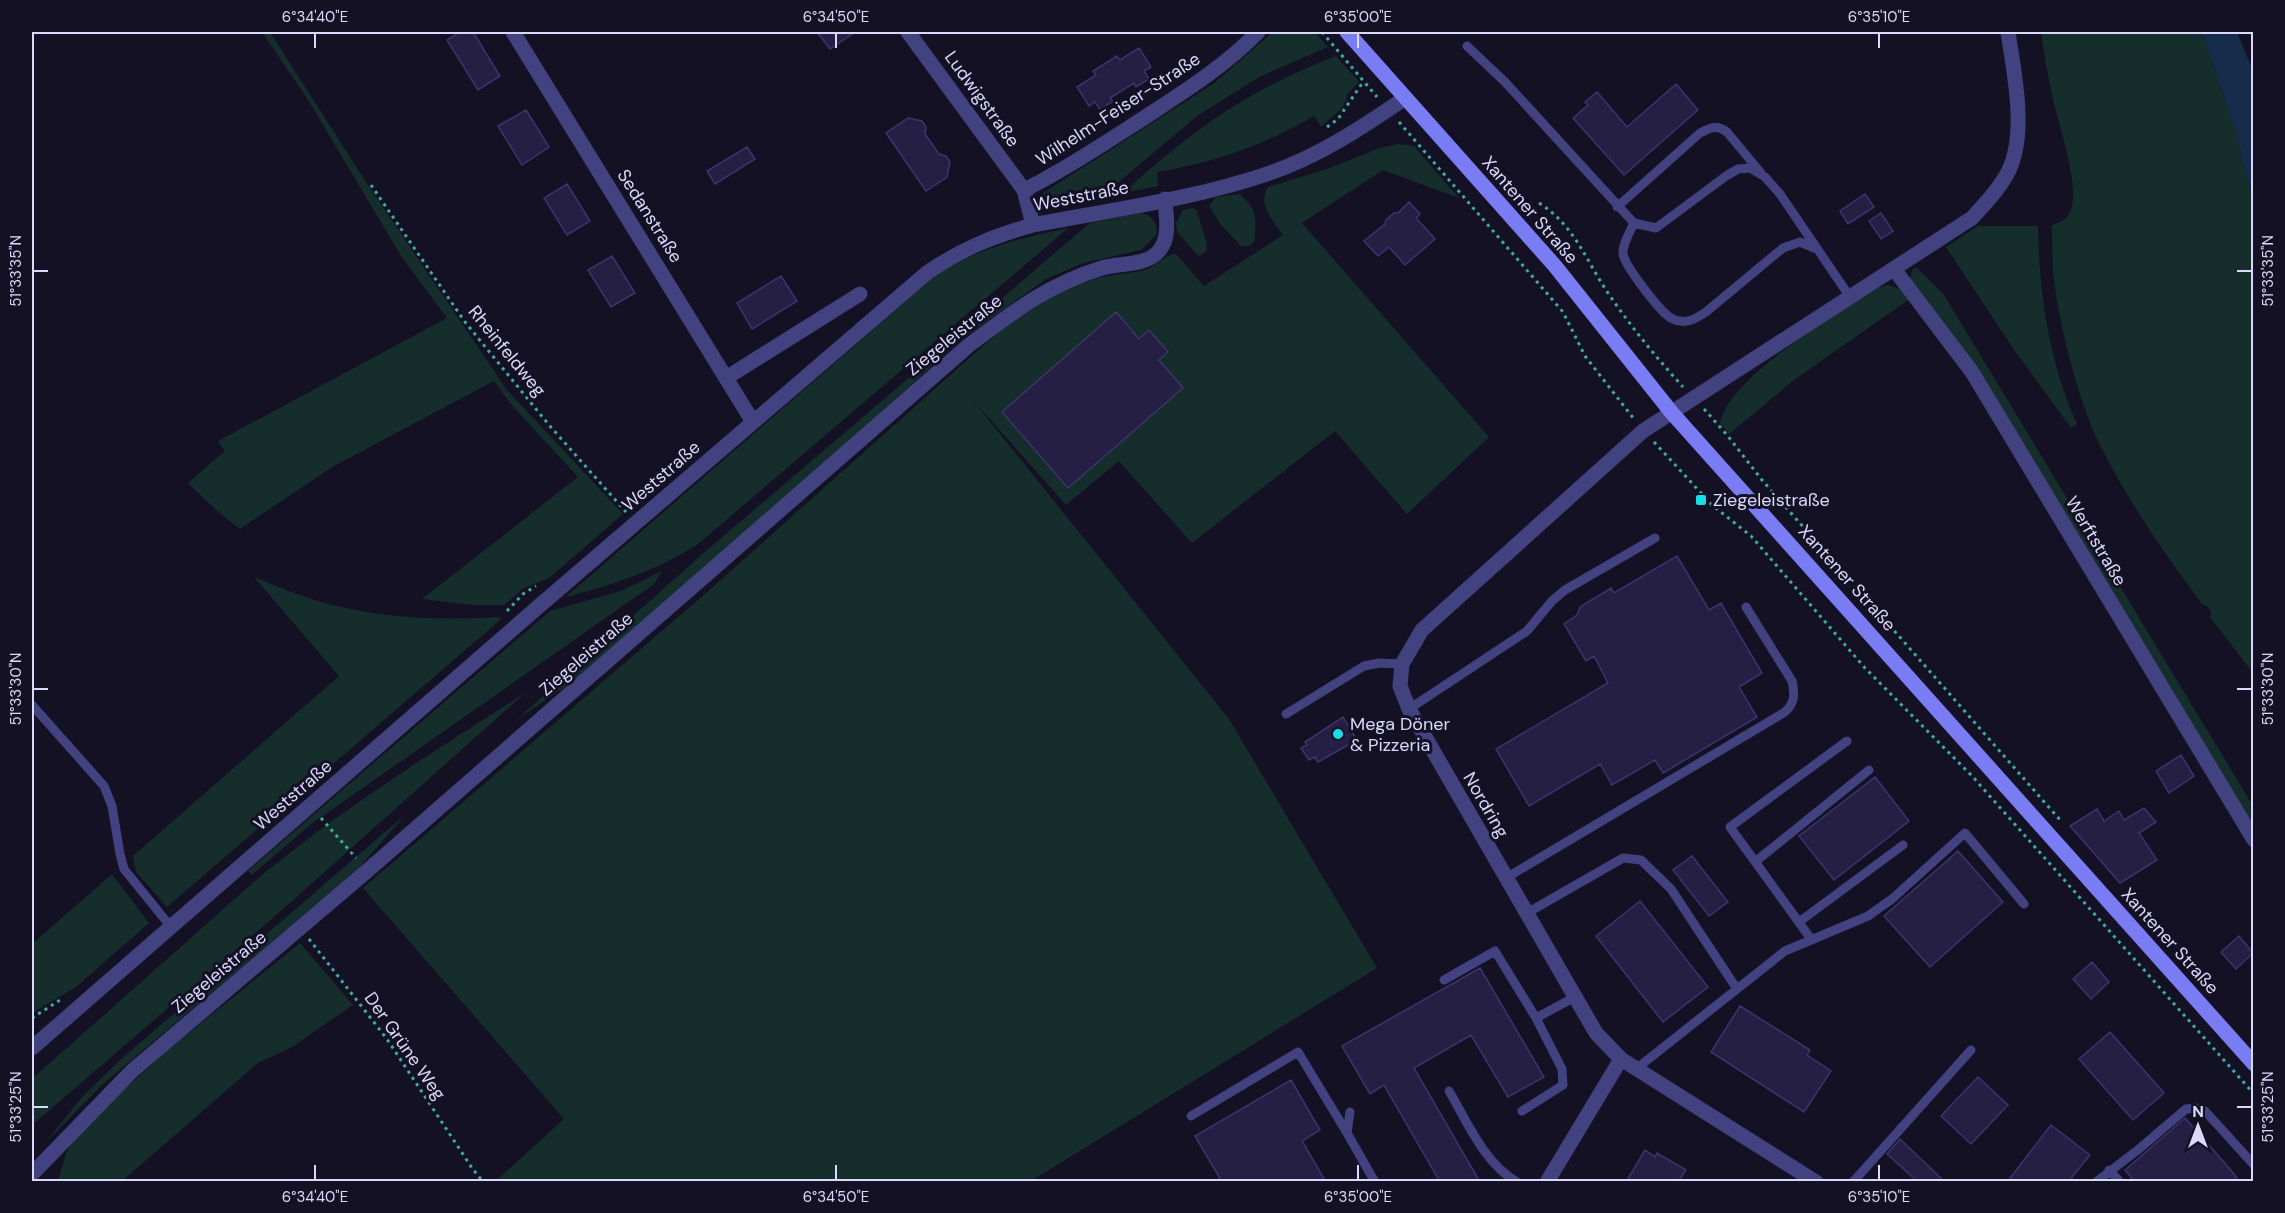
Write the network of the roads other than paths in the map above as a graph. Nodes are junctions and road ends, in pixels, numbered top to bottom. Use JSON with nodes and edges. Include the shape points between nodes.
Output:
{"nodes":[{"id":1,"x":513,"y":32,"type":"edge"},
{"id":2,"x":908,"y":32,"type":"edge"},
{"id":3,"x":1258,"y":32,"type":"edge"},
{"id":4,"x":1347,"y":32,"type":"edge"},
{"id":5,"x":2008,"y":32,"type":"edge"},
{"id":6,"x":1467,"y":46,"type":"dead end"},
{"id":7,"x":1405,"y":98,"type":"junction"},
{"id":8,"x":1765,"y":177,"type":"junction"},
{"id":9,"x":1024,"y":190,"type":"junction"},
{"id":10,"x":1165,"y":199,"type":"junction"},
{"id":11,"x":1617,"y":207,"type":"junction"},
{"id":12,"x":1634,"y":223,"type":"junction"},
{"id":13,"x":1033,"y":225,"type":"junction"},
{"id":14,"x":1819,"y":251,"type":"junction"},
{"id":15,"x":1894,"y":269,"type":"junction"},
{"id":16,"x":860,"y":294,"type":"dead end"},
{"id":17,"x":1850,"y":297,"type":"junction"},
{"id":18,"x":726,"y":378,"type":"junction"},
{"id":19,"x":1672,"y":413,"type":"junction"},
{"id":20,"x":753,"y":422,"type":"junction"},
{"id":21,"x":1655,"y":538,"type":"dead end"},
{"id":22,"x":1746,"y":607,"type":"dead end"},
{"id":23,"x":1402,"y":664,"type":"junction"},
{"id":24,"x":32,"y":705,"type":"edge"},
{"id":25,"x":1409,"y":709,"type":"junction"},
{"id":26,"x":1286,"y":714,"type":"dead end"},
{"id":27,"x":1847,"y":741,"type":"dead end"},
{"id":28,"x":1869,"y":770,"type":"dead end"},
{"id":29,"x":2253,"y":840,"type":"edge"},
{"id":30,"x":1903,"y":845,"type":"dead end"},
{"id":31,"x":1755,"y":862,"type":"junction"},
{"id":32,"x":1506,"y":878,"type":"junction"},
{"id":33,"x":2024,"y":903,"type":"dead end"},
{"id":34,"x":1527,"y":913,"type":"junction"},
{"id":35,"x":1799,"y":922,"type":"junction"},
{"id":36,"x":171,"y":927,"type":"junction"},
{"id":37,"x":1811,"y":939,"type":"junction"},
{"id":38,"x":1444,"y":980,"type":"dead end"},
{"id":39,"x":1737,"y":989,"type":"junction"},
{"id":40,"x":1575,"y":997,"type":"junction"},
{"id":41,"x":1536,"y":1018,"type":"junction"},
{"id":42,"x":32,"y":1048,"type":"edge"},
{"id":43,"x":1971,"y":1050,"type":"dead end"},
{"id":44,"x":1621,"y":1059,"type":"junction"},
{"id":45,"x":2253,"y":1064,"type":"edge"},
{"id":46,"x":1636,"y":1069,"type":"junction"},
{"id":47,"x":1449,"y":1091,"type":"dead end"},
{"id":48,"x":1522,"y":1111,"type":"dead end"},
{"id":49,"x":1350,"y":1112,"type":"dead end"},
{"id":50,"x":1191,"y":1116,"type":"dead end"},
{"id":51,"x":1347,"y":1133,"type":"junction"},
{"id":52,"x":2253,"y":1165,"type":"edge"},
{"id":53,"x":2109,"y":1170,"type":"junction"},
{"id":54,"x":35,"y":1176,"type":"edge"},
{"id":55,"x":1376,"y":1182,"type":"edge"},
{"id":56,"x":1517,"y":1182,"type":"edge"},
{"id":57,"x":1547,"y":1182,"type":"edge"},
{"id":58,"x":1816,"y":1182,"type":"edge"},
{"id":59,"x":1853,"y":1182,"type":"edge"},
{"id":60,"x":2096,"y":1182,"type":"edge"},
{"id":61,"x":2120,"y":1182,"type":"edge"}],
"edges":[{"from":1,"to":18,"type":"street","name":"Sedanstraße"},
{"from":2,"to":9,"type":"street","name":"Ludwigstraße"},
{"from":3,"to":9,"type":"street","name":"Wilhelm-Feiser-Straße","via":[[1210,73],[1052,176]]},
{"from":4,"to":7,"type":"main road","name":"Xantener Straße"},
{"from":5,"to":15,"type":"street","via":[[2018,106],[2017,138],[2008,172],[1972,218]]},
{"from":6,"to":11,"type":"lane","via":[[1505,82]]},
{"from":7,"to":10,"type":"street","name":"Weststraße","via":[[1328,147],[1271,173]]},
{"from":7,"to":19,"type":"main road","name":"Xantener Straße","via":[[1555,266]]},
{"from":8,"to":11,"type":"lane","via":[[1727,132],[1713,127],[1700,133]]},
{"from":8,"to":12,"type":"lane","via":[[1749,168],[1738,169],[1656,228]]},
{"from":8,"to":14,"type":"lane"},
{"from":9,"to":13,"type":"street","name":"Ludwigstraße"},
{"from":10,"to":13,"type":"street","name":"Weststraße"},
{"from":10,"to":54,"type":"street","name":"Ziegeleistraße","via":[[1166,236],[1156,254],[1148,260],[1104,268],[1040,293],[968,346],[132,1071]]},
{"from":11,"to":12,"type":"lane"},
{"from":12,"to":14,"type":"lane","via":[[1623,255],[1660,308],[1681,321],[1706,312],[1783,248],[1800,242]]},
{"from":13,"to":20,"type":"street","name":"Weststraße","via":[[974,245],[928,272]]},
{"from":14,"to":17,"type":"lane"},
{"from":15,"to":17,"type":"street"},
{"from":15,"to":29,"type":"street","name":"Werftstraße","via":[[1972,372]]},
{"from":16,"to":18,"type":"street"},
{"from":17,"to":19,"type":"street"},
{"from":18,"to":20,"type":"street","name":"Sedanstraße"},
{"from":19,"to":23,"type":"street","via":[[1643,431],[1422,630]]},
{"from":19,"to":45,"type":"main road","name":"Xantener Straße"},
{"from":20,"to":36,"type":"street","name":"Weststraße"},
{"from":21,"to":25,"type":"lane","via":[[1565,590],[1527,631]]},
{"from":22,"to":32,"type":"lane","via":[[1792,681],[1792,706]]},
{"from":23,"to":25,"type":"street","name":"Nordring","via":[[1400,686]]},
{"from":23,"to":26,"type":"lane","via":[[1364,666]]},
{"from":24,"to":36,"type":"lane","via":[[104,786],[112,806],[124,869]]},
{"from":25,"to":32,"type":"street","name":"Nordring"},
{"from":27,"to":31,"type":"lane","via":[[1730,827]]},
{"from":28,"to":31,"type":"lane"},
{"from":30,"to":35,"type":"lane"},
{"from":31,"to":35,"type":"lane"},
{"from":32,"to":34,"type":"street","name":"Nordring"},
{"from":33,"to":37,"type":"lane","via":[[1965,833],[1884,905],[1838,930]]},
{"from":34,"to":39,"type":"lane","via":[[1623,858],[1641,860],[1671,889]]},
{"from":34,"to":40,"type":"street","name":"Nordring"},
{"from":35,"to":37,"type":"lane"},
{"from":36,"to":42,"type":"street","name":"Weststraße"},
{"from":37,"to":39,"type":"lane","via":[[1785,951]]},
{"from":38,"to":41,"type":"lane","via":[[1495,951]]},
{"from":39,"to":46,"type":"lane"},
{"from":40,"to":41,"type":"lane"},
{"from":40,"to":44,"type":"street","name":"Nordring","via":[[1596,1033]]},
{"from":41,"to":48,"type":"lane","via":[[1562,1069],[1563,1085]]},
{"from":43,"to":59,"type":"lane"},
{"from":44,"to":46,"type":"street","name":"Nordring"},
{"from":44,"to":57,"type":"street"},
{"from":46,"to":58,"type":"street","name":"Nordring"},
{"from":47,"to":56,"type":"lane","via":[[1490,1160]]},
{"from":49,"to":51,"type":"lane"},
{"from":50,"to":51,"type":"lane","via":[[1298,1052]]},
{"from":51,"to":55,"type":"lane"},
{"from":52,"to":53,"type":"lane","via":[[2205,1111],[2196,1108],[2186,1109]]},
{"from":53,"to":60,"type":"lane"},
{"from":53,"to":61,"type":"lane"}]}
